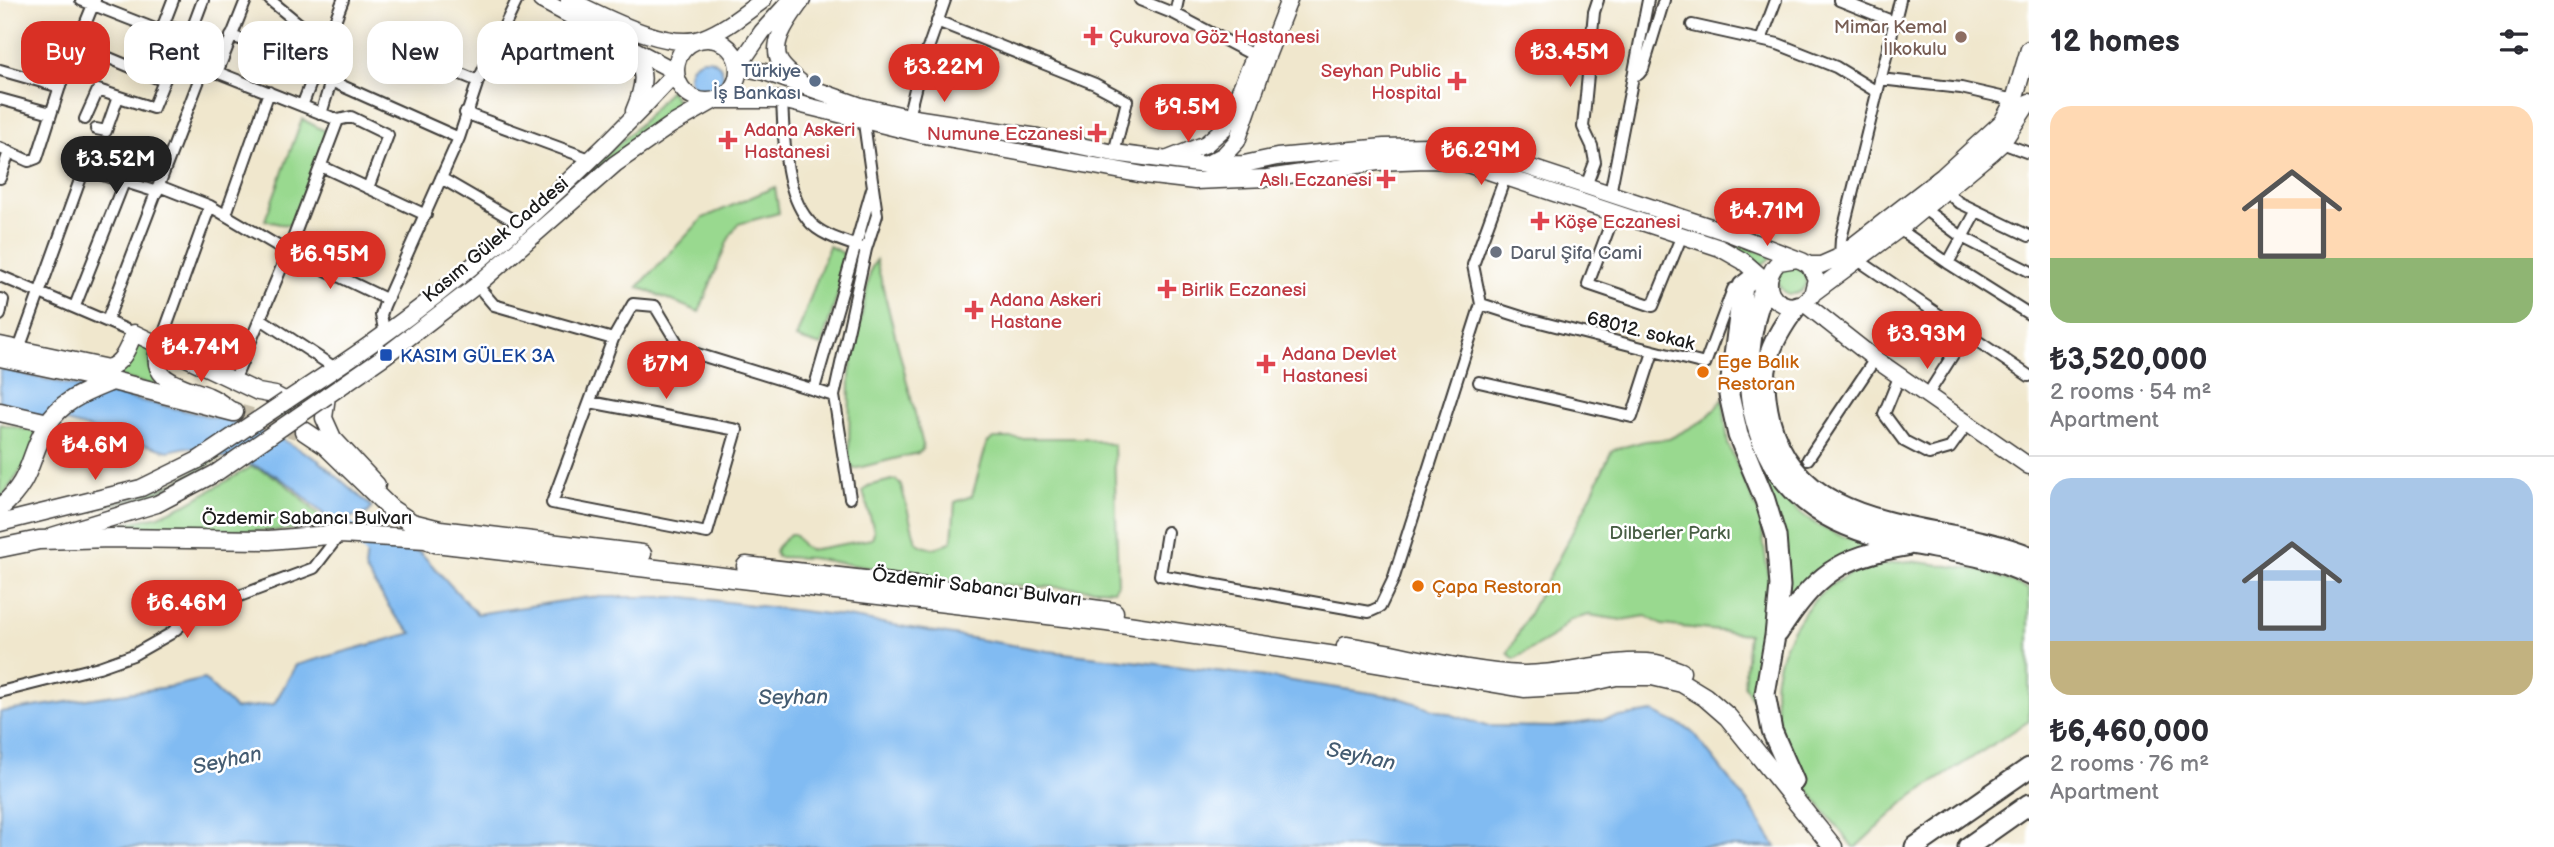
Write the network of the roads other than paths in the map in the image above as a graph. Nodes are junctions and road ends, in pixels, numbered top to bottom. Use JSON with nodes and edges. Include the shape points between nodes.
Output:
{"nodes":[{"id":1,"x":81,"y":0,"type":"edge"},
{"id":2,"x":173,"y":0,"type":"edge"},
{"id":3,"x":203,"y":0,"type":"edge"},
{"id":4,"x":246,"y":0,"type":"edge"},
{"id":5,"x":270,"y":0,"type":"edge"},
{"id":6,"x":343,"y":0,"type":"edge"},
{"id":7,"x":517,"y":0,"type":"edge"},
{"id":8,"x":541,"y":0,"type":"edge"},
{"id":9,"x":569,"y":0,"type":"edge"},
{"id":10,"x":763,"y":0,"type":"edge"},
{"id":11,"x":791,"y":0,"type":"edge"},
{"id":12,"x":802,"y":0,"type":"edge"},
{"id":13,"x":945,"y":0,"type":"edge"},
{"id":14,"x":1139,"y":0,"type":"edge"},
{"id":15,"x":1178,"y":0,"type":"edge"},
{"id":16,"x":1278,"y":0,"type":"edge"},
{"id":17,"x":1289,"y":0,"type":"edge"},
{"id":18,"x":1598,"y":0,"type":"edge"},
{"id":19,"x":1648,"y":0,"type":"edge"},
{"id":20,"x":1664,"y":0,"type":"edge"},
{"id":21,"x":1776,"y":0,"type":"edge"},
{"id":22,"x":1839,"y":0,"type":"edge"},
{"id":23,"x":1900,"y":0,"type":"edge"},
{"id":24,"x":94,"y":2,"type":"edge"},
{"id":25,"x":1175,"y":14,"type":"junction"},
{"id":26,"x":86,"y":21,"type":"edge"},
{"id":27,"x":138,"y":21,"type":"edge"},
{"id":28,"x":296,"y":21,"type":"edge"},
{"id":29,"x":335,"y":21,"type":"edge"},
{"id":30,"x":506,"y":21,"type":"edge"},
{"id":31,"x":582,"y":21,"type":"edge"},
{"id":32,"x":937,"y":21,"type":"junction"},
{"id":33,"x":1894,"y":22,"type":"junction"},
{"id":34,"x":1692,"y":25,"type":"dead end"},
{"id":35,"x":231,"y":36,"type":"junction"},
{"id":36,"x":238,"y":38,"type":"edge"},
{"id":37,"x":702,"y":39,"type":"junction"},
{"id":38,"x":1761,"y":40,"type":"junction"},
{"id":39,"x":2029,"y":49,"type":"edge"},
{"id":40,"x":638,"y":51,"type":"edge"},
{"id":41,"x":224,"y":54,"type":"edge"},
{"id":42,"x":638,"y":58,"type":"edge"},
{"id":43,"x":1260,"y":58,"type":"junction"},
{"id":44,"x":738,"y":67,"type":"junction"},
{"id":45,"x":0,"y":70,"type":"edge"},
{"id":46,"x":676,"y":72,"type":"junction"},
{"id":47,"x":224,"y":75,"type":"edge"},
{"id":48,"x":1633,"y":76,"type":"junction"},
{"id":49,"x":1880,"y":79,"type":"junction"},
{"id":50,"x":477,"y":83,"type":"edge"},
{"id":51,"x":61,"y":84,"type":"edge"},
{"id":52,"x":163,"y":84,"type":"edge"},
{"id":53,"x":198,"y":84,"type":"edge"},
{"id":54,"x":311,"y":84,"type":"edge"},
{"id":55,"x":60,"y":87,"type":"junction"},
{"id":56,"x":807,"y":88,"type":"junction"},
{"id":57,"x":269,"y":92,"type":"junction"},
{"id":58,"x":1877,"y":92,"type":"junction"},
{"id":59,"x":118,"y":97,"type":"junction"},
{"id":60,"x":0,"y":99,"type":"edge"},
{"id":61,"x":715,"y":100,"type":"junction"},
{"id":62,"x":782,"y":100,"type":"junction"},
{"id":63,"x":2025,"y":103,"type":"edge"},
{"id":64,"x":302,"y":106,"type":"junction"},
{"id":65,"x":51,"y":113,"type":"junction"},
{"id":66,"x":465,"y":113,"type":"junction"},
{"id":67,"x":321,"y":114,"type":"junction"},
{"id":68,"x":862,"y":114,"type":"junction"},
{"id":69,"x":908,"y":117,"type":"junction"},
{"id":70,"x":85,"y":120,"type":"dead end"},
{"id":71,"x":338,"y":120,"type":"junction"},
{"id":72,"x":629,"y":123,"type":"junction"},
{"id":73,"x":96,"y":129,"type":"dead end"},
{"id":74,"x":459,"y":138,"type":"junction"},
{"id":75,"x":1237,"y":141,"type":"junction"},
{"id":76,"x":2002,"y":143,"type":"junction"},
{"id":77,"x":5,"y":150,"type":"edge"},
{"id":78,"x":1114,"y":153,"type":"junction"},
{"id":79,"x":2029,"y":153,"type":"edge"},
{"id":80,"x":1149,"y":157,"type":"junction"},
{"id":81,"x":1277,"y":157,"type":"junction"},
{"id":82,"x":590,"y":159,"type":"junction"},
{"id":83,"x":1166,"y":159,"type":"junction"},
{"id":84,"x":1206,"y":165,"type":"junction"},
{"id":85,"x":321,"y":166,"type":"junction"},
{"id":86,"x":1144,"y":175,"type":"junction"},
{"id":87,"x":1506,"y":175,"type":"junction"},
{"id":88,"x":0,"y":178,"type":"edge"},
{"id":89,"x":441,"y":178,"type":"junction"},
{"id":90,"x":1188,"y":180,"type":"junction"},
{"id":91,"x":124,"y":182,"type":"junction"},
{"id":92,"x":1586,"y":186,"type":"junction"},
{"id":93,"x":368,"y":188,"type":"junction"},
{"id":94,"x":158,"y":189,"type":"junction"},
{"id":95,"x":1946,"y":191,"type":"junction"},
{"id":96,"x":1610,"y":194,"type":"junction"},
{"id":97,"x":210,"y":206,"type":"junction"},
{"id":98,"x":1924,"y":209,"type":"junction"},
{"id":99,"x":1615,"y":212,"type":"junction"},
{"id":100,"x":1976,"y":212,"type":"junction"},
{"id":101,"x":226,"y":214,"type":"junction"},
{"id":102,"x":426,"y":215,"type":"junction"},
{"id":103,"x":520,"y":224,"type":"junction"},
{"id":104,"x":1899,"y":229,"type":"junction"},
{"id":105,"x":1682,"y":235,"type":"junction"},
{"id":106,"x":2029,"y":236,"type":"edge"},
{"id":107,"x":1962,"y":237,"type":"junction"},
{"id":108,"x":861,"y":247,"type":"junction"},
{"id":109,"x":288,"y":252,"type":"junction"},
{"id":110,"x":1840,"y":256,"type":"junction"},
{"id":111,"x":1858,"y":260,"type":"junction"},
{"id":112,"x":1803,"y":262,"type":"junction"},
{"id":113,"x":1948,"y":263,"type":"junction"},
{"id":114,"x":2029,"y":271,"type":"edge"},
{"id":115,"x":0,"y":276,"type":"edge"},
{"id":116,"x":1768,"y":282,"type":"junction"},
{"id":117,"x":477,"y":285,"type":"junction"},
{"id":118,"x":1743,"y":286,"type":"junction"},
{"id":119,"x":38,"y":290,"type":"junction"},
{"id":120,"x":0,"y":299,"type":"edge"},
{"id":121,"x":386,"y":299,"type":"junction"},
{"id":122,"x":1805,"y":301,"type":"junction"},
{"id":123,"x":1481,"y":304,"type":"junction"},
{"id":124,"x":75,"y":306,"type":"junction"},
{"id":125,"x":2029,"y":314,"type":"edge"},
{"id":126,"x":0,"y":315,"type":"edge"},
{"id":127,"x":261,"y":319,"type":"junction"},
{"id":128,"x":107,"y":321,"type":"junction"},
{"id":129,"x":134,"y":332,"type":"junction"},
{"id":130,"x":385,"y":334,"type":"junction"},
{"id":131,"x":1966,"y":334,"type":"junction"},
{"id":132,"x":613,"y":339,"type":"junction"},
{"id":133,"x":160,"y":344,"type":"junction"},
{"id":134,"x":0,"y":345,"type":"edge"},
{"id":135,"x":19,"y":349,"type":"junction"},
{"id":136,"x":1653,"y":352,"type":"junction"},
{"id":137,"x":0,"y":357,"type":"edge"},
{"id":138,"x":1875,"y":359,"type":"junction"},
{"id":139,"x":335,"y":368,"type":"junction"},
{"id":140,"x":1900,"y":375,"type":"junction"},
{"id":141,"x":2029,"y":376,"type":"edge"},
{"id":142,"x":113,"y":381,"type":"junction"},
{"id":143,"x":234,"y":381,"type":"junction"},
{"id":144,"x":1479,"y":382,"type":"dead end"},
{"id":145,"x":814,"y":389,"type":"junction"},
{"id":146,"x":1928,"y":394,"type":"junction"},
{"id":147,"x":327,"y":396,"type":"junction"},
{"id":148,"x":834,"y":396,"type":"junction"},
{"id":149,"x":286,"y":401,"type":"junction"},
{"id":150,"x":590,"y":402,"type":"junction"},
{"id":151,"x":256,"y":407,"type":"junction"},
{"id":152,"x":0,"y":412,"type":"edge"},
{"id":153,"x":234,"y":412,"type":"joint"},
{"id":154,"x":49,"y":421,"type":"junction"},
{"id":155,"x":1968,"y":423,"type":"junction"},
{"id":156,"x":304,"y":432,"type":"tunnel mouth"},
{"id":157,"x":1808,"y":459,"type":"dead end"},
{"id":158,"x":2027,"y":460,"type":"edge"},
{"id":159,"x":850,"y":498,"type":"dead end"},
{"id":160,"x":0,"y":509,"type":"edge"},
{"id":161,"x":0,"y":523,"type":"edge"},
{"id":162,"x":1167,"y":532,"type":"dead end"},
{"id":163,"x":340,"y":534,"type":"junction"},
{"id":164,"x":431,"y":534,"type":"junction"},
{"id":165,"x":39,"y":540,"type":"junction"},
{"id":166,"x":1914,"y":545,"type":"junction"},
{"id":167,"x":0,"y":548,"type":"edge"},
{"id":168,"x":2029,"y":556,"type":"edge"},
{"id":169,"x":2029,"y":575,"type":"edge"},
{"id":170,"x":1776,"y":636,"type":"junction"},
{"id":171,"x":0,"y":692,"type":"edge"},
{"id":172,"x":2029,"y":754,"type":"edge"},
{"id":173,"x":2029,"y":768,"type":"edge"},
{"id":174,"x":1794,"y":781,"type":"junction"},
{"id":175,"x":2029,"y":806,"type":"edge"},
{"id":176,"x":1945,"y":826,"type":"junction"},
{"id":177,"x":1833,"y":847,"type":"edge"},
{"id":178,"x":1847,"y":847,"type":"edge"},
{"id":179,"x":1915,"y":847,"type":"edge"},
{"id":180,"x":1968,"y":847,"type":"edge"}],
"edges":[{"from":1,"to":24,"type":"street"},
{"from":2,"to":3,"type":"street","via":[[163,26],[191,32]]},
{"from":4,"to":35,"type":"street"},
{"from":5,"to":28,"type":"street"},
{"from":6,"to":29,"type":"street"},
{"from":7,"to":30,"type":"street"},
{"from":8,"to":31,"type":"main road"},
{"from":9,"to":37,"type":"main road","via":[[657,36],[677,41]]},
{"from":10,"to":37,"type":"main road"},
{"from":11,"to":44,"type":"main road"},
{"from":12,"to":56,"type":"main road","via":[[781,32],[777,53]]},
{"from":13,"to":32,"type":"street"},
{"from":14,"to":25,"type":"street"},
{"from":15,"to":25,"type":"street"},
{"from":16,"to":43,"type":"main road"},
{"from":17,"to":43,"type":"main road"},
{"from":18,"to":92,"type":"street","via":[[1583,127],[1595,162]]},
{"from":19,"to":48,"type":"street"},
{"from":20,"to":48,"type":"street","via":[[1643,69]]},
{"from":21,"to":38,"type":"street"},
{"from":22,"to":33,"type":"street"},
{"from":23,"to":33,"type":"street"},
{"from":24,"to":26,"type":"street"},
{"from":24,"to":27,"type":"street"},
{"from":25,"to":43,"type":"street"},
{"from":32,"to":69,"type":"street"},
{"from":32,"to":78,"type":"street","via":[[1127,101]]},
{"from":33,"to":49,"type":"street"},
{"from":34,"to":38,"type":"street"},
{"from":35,"to":36,"type":"street"},
{"from":35,"to":41,"type":"street"},
{"from":37,"to":44,"type":"main road","via":[[729,48]]},
{"from":37,"to":46,"type":"main road","via":[[685,48]]},
{"from":38,"to":58,"type":"street","via":[[1836,67]]},
{"from":39,"to":63,"type":"main road"},
{"from":40,"to":46,"type":"main road"},
{"from":42,"to":72,"type":"main road","via":[[645,75]]},
{"from":43,"to":75,"type":"main road"},
{"from":43,"to":83,"type":"main road","via":[[1224,128],[1206,144]]},
{"from":44,"to":56,"type":"main road"},
{"from":44,"to":61,"type":"main road","via":[[733,87]]},
{"from":45,"to":55,"type":"street"},
{"from":46,"to":61,"type":"main road","via":[[685,92],[705,101]]},
{"from":46,"to":72,"type":"main road","name":"Kasım Gülek Caddesi"},
{"from":47,"to":57,"type":"street"},
{"from":48,"to":96,"type":"street"},
{"from":49,"to":58,"type":"street"},
{"from":49,"to":63,"type":"street","via":[[1961,88]]},
{"from":50,"to":66,"type":"street"},
{"from":51,"to":55,"type":"street"},
{"from":52,"to":59,"type":"street","via":[[153,108]]},
{"from":53,"to":94,"type":"street"},
{"from":54,"to":64,"type":"street"},
{"from":55,"to":65,"type":"street"},
{"from":56,"to":68,"type":"main road"},
{"from":57,"to":64,"type":"street"},
{"from":57,"to":101,"type":"street"},
{"from":58,"to":110,"type":"street"},
{"from":59,"to":70,"type":"street","via":[[98,90]]},
{"from":59,"to":73,"type":"street","via":[[106,131]]},
{"from":60,"to":65,"type":"street"},
{"from":61,"to":62,"type":"main road"},
{"from":61,"to":117,"type":"main road","name":"Kasım Gülek Caddesi","via":[[615,164]]},
{"from":62,"to":68,"type":"main road"},
{"from":62,"to":108,"type":"street","via":[[790,187],[808,221],[839,241]]},
{"from":63,"to":76,"type":"main road"},
{"from":63,"to":110,"type":"main road","via":[[1943,176]]},
{"from":64,"to":67,"type":"street"},
{"from":65,"to":77,"type":"street","via":[[37,158],[29,161]]},
{"from":66,"to":74,"type":"street"},
{"from":66,"to":82,"type":"street"},
{"from":67,"to":71,"type":"street"},
{"from":67,"to":74,"type":"street","via":[[331,81]]},
{"from":68,"to":69,"type":"main road"},
{"from":68,"to":86,"type":"main road","via":[[925,135]]},
{"from":68,"to":108,"type":"street","via":[[877,215]]},
{"from":69,"to":78,"type":"main road"},
{"from":71,"to":85,"type":"street"},
{"from":71,"to":93,"type":"street","via":[[351,117],[388,135]]},
{"from":72,"to":82,"type":"main road","name":"Kasım Gülek Caddesi"},
{"from":74,"to":89,"type":"street"},
{"from":75,"to":81,"type":"main road","via":[[1250,152]]},
{"from":75,"to":84,"type":"main road"},
{"from":76,"to":79,"type":"street"},
{"from":76,"to":95,"type":"main road"},
{"from":77,"to":88,"type":"street"},
{"from":78,"to":80,"type":"main road"},
{"from":80,"to":83,"type":"main road"},
{"from":80,"to":86,"type":"main road"},
{"from":81,"to":84,"type":"main road"},
{"from":81,"to":92,"type":"main road","via":[[1429,146],[1492,155]]},
{"from":82,"to":103,"type":"main road","name":"Kasım Gülek Caddesi"},
{"from":83,"to":84,"type":"main road"},
{"from":84,"to":90,"type":"main road"},
{"from":85,"to":93,"type":"street"},
{"from":85,"to":109,"type":"street"},
{"from":86,"to":90,"type":"main road"},
{"from":87,"to":90,"type":"main road","via":[[1458,161],[1426,159],[1247,180]]},
{"from":87,"to":99,"type":"main road"},
{"from":87,"to":123,"type":"street","via":[[1473,265]]},
{"from":89,"to":102,"type":"street"},
{"from":89,"to":103,"type":"street"},
{"from":91,"to":94,"type":"street"},
{"from":91,"to":119,"type":"street","via":[[84,169]]},
{"from":91,"to":124,"type":"street"},
{"from":92,"to":96,"type":"main road"},
{"from":93,"to":102,"type":"street"},
{"from":94,"to":97,"type":"street"},
{"from":94,"to":128,"type":"street"},
{"from":95,"to":98,"type":"main road"},
{"from":95,"to":100,"type":"street"},
{"from":96,"to":112,"type":"main road"},
{"from":97,"to":101,"type":"street"},
{"from":97,"to":133,"type":"street"},
{"from":98,"to":104,"type":"main road"},
{"from":98,"to":107,"type":"street"},
{"from":99,"to":105,"type":"main road"},
{"from":99,"to":105,"type":"street","via":[[1588,285],[1653,306]]},
{"from":100,"to":106,"type":"street"},
{"from":100,"to":107,"type":"street"},
{"from":101,"to":109,"type":"street"},
{"from":102,"to":121,"type":"street"},
{"from":103,"to":130,"type":"main road","name":"Kasım Gülek Caddesi"},
{"from":104,"to":111,"type":"main road"},
{"from":104,"to":113,"type":"street"},
{"from":105,"to":116,"type":"main road","via":[[1720,248]]},
{"from":107,"to":113,"type":"street"},
{"from":107,"to":114,"type":"street"},
{"from":108,"to":145,"type":"street"},
{"from":108,"to":148,"type":"street"},
{"from":109,"to":121,"type":"street"},
{"from":109,"to":127,"type":"street"},
{"from":110,"to":112,"type":"main road","via":[[1821,265]]},
{"from":111,"to":122,"type":"main road"},
{"from":111,"to":131,"type":"street"},
{"from":112,"to":116,"type":"main road","via":[[1779,262]]},
{"from":112,"to":122,"type":"main road","via":[[1816,279]]},
{"from":113,"to":125,"type":"street"},
{"from":115,"to":119,"type":"street"},
{"from":116,"to":118,"type":"highway","via":[[1752,279]]},
{"from":116,"to":122,"type":"main road","via":[[1769,290],[1785,306]]},
{"from":116,"to":166,"type":"highway","via":[[1758,305],[1750,358],[1750,402],[1762,445],[1782,479],[1811,508],[1849,528]]},
{"from":117,"to":132,"type":"street","via":[[494,305]]},
{"from":117,"to":147,"type":"main road","name":"Kasım Gülek Caddesi"},
{"from":118,"to":136,"type":"street","name":"68012. sokak","via":[[1733,289],[1704,364]]},
{"from":118,"to":170,"type":"highway","via":[[1729,395],[1738,435],[1776,536],[1780,586]]},
{"from":119,"to":124,"type":"street"},
{"from":119,"to":135,"type":"street"},
{"from":120,"to":126,"type":"street"},
{"from":121,"to":130,"type":"street","via":[[381,315]]},
{"from":122,"to":138,"type":"main road"},
{"from":122,"to":168,"type":"highway","via":[[1776,335],[1766,366],[1765,401],[1774,436],[1793,468],[1847,510],[1993,543]]},
{"from":123,"to":136,"type":"street","name":"68012. sokak"},
{"from":123,"to":162,"type":"street","via":[[1393,580],[1380,607],[1369,612],[1160,575]]},
{"from":124,"to":128,"type":"street"},
{"from":127,"to":139,"type":"street"},
{"from":127,"to":143,"type":"street"},
{"from":128,"to":129,"type":"street"},
{"from":129,"to":133,"type":"main road"},
{"from":129,"to":135,"type":"main road","via":[[122,360],[108,368]]},
{"from":130,"to":139,"type":"main road","name":"Kasım Gülek Caddesi"},
{"from":131,"to":141,"type":"street"},
{"from":131,"to":146,"type":"street"},
{"from":132,"to":145,"type":"street","via":[[634,304],[655,306],[681,349]]},
{"from":132,"to":150,"type":"street"},
{"from":133,"to":143,"type":"main road"},
{"from":133,"to":153,"type":"main road","via":[[156,362],[168,381],[213,398]]},
{"from":134,"to":135,"type":"main road"},
{"from":136,"to":144,"type":"street","via":[[1632,416]]},
{"from":137,"to":142,"type":"main road"},
{"from":138,"to":140,"type":"main road"},
{"from":138,"to":157,"type":"street"},
{"from":139,"to":149,"type":"main road","name":"Kasım Gülek Caddesi"},
{"from":140,"to":146,"type":"main road"},
{"from":140,"to":155,"type":"street","via":[[1884,414],[1904,441],[1929,454],[1950,448]]},
{"from":142,"to":153,"type":"main road"},
{"from":142,"to":154,"type":"main road","via":[[69,401]]},
{"from":143,"to":151,"type":"main road"},
{"from":145,"to":148,"type":"street"},
{"from":146,"to":155,"type":"main road"},
{"from":147,"to":164,"type":"main road","via":[[324,418],[333,438],[399,508]]},
{"from":147,"to":165,"type":"main road","name":"Kasım Gülek Caddesi","bridge":true,"via":[[216,472],[157,504]]},
{"from":148,"to":159,"type":"street"},
{"from":149,"to":151,"type":"main road","name":"Kasım Gülek Caddesi","bridge":true},
{"from":149,"to":151,"type":"main road","via":[[275,395]]},
{"from":150,"to":150,"type":"street","via":[[552,503],[707,533],[737,430]]},
{"from":151,"to":161,"type":"main road","name":"Kasım Gülek Caddesi","bridge":true,"via":[[198,460],[141,488]]},
{"from":152,"to":154,"type":"main road"},
{"from":154,"to":160,"type":"main road","via":[[25,480]]},
{"from":155,"to":158,"type":"main road"},
{"from":156,"to":164,"type":"main road","name":"Özdemir Sabancı Bulvarı","via":[[325,445],[391,509]]},
{"from":163,"to":164,"type":"main road","name":"Özdemir Sabancı Bulvarı"},
{"from":163,"to":165,"type":"main road","name":"Özdemir Sabancı Bulvarı","via":[[269,540]]},
{"from":163,"to":171,"type":"street","via":[[314,568],[197,612],[134,655]]},
{"from":164,"to":174,"type":"main road","name":"Özdemir Sabancı Bulvarı","via":[[1072,605],[1522,675],[1655,664],[1713,688],[1737,709]]},
{"from":164,"to":177,"type":"main road","name":"Özdemir Sabancı Bulvarı","via":[[435,543],[1107,622],[1524,688],[1652,676],[1682,683],[1728,717]]},
{"from":165,"to":167,"type":"main road","name":"Kasım Gülek Caddesi"},
{"from":166,"to":169,"type":"highway","via":[[1964,552]]},
{"from":166,"to":170,"type":"highway","via":[[1860,556],[1834,568],[1796,605]]},
{"from":170,"to":174,"type":"highway","via":[[1765,694],[1772,731]]},
{"from":172,"to":176,"type":"highway"},
{"from":173,"to":176,"type":"highway"},
{"from":174,"to":178,"type":"main road","name":"Özdemir Sabancı Bulvarı"},
{"from":175,"to":180,"type":"highway"},
{"from":176,"to":179,"type":"highway"}]}
